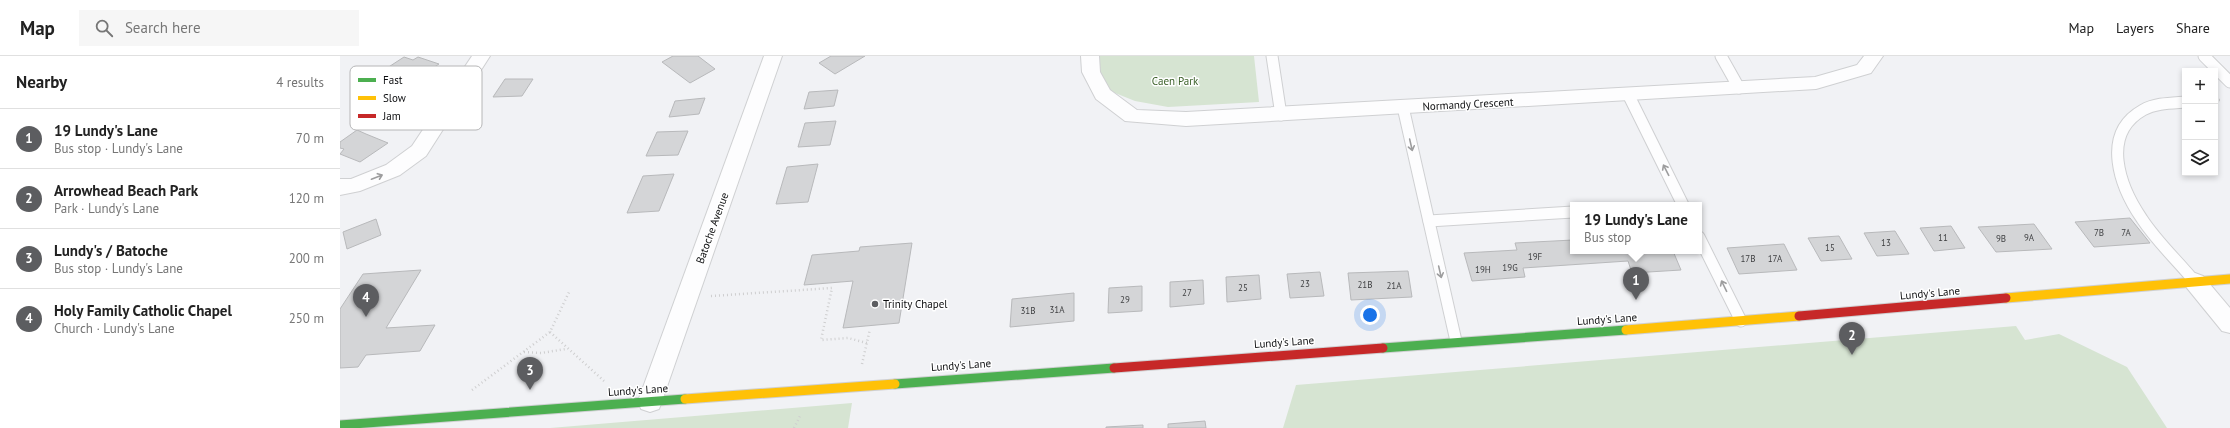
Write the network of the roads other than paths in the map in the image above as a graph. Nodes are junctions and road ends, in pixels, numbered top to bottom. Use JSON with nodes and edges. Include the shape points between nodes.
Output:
{"nodes":[{"id":1,"x":481,"y":56,"type":"edge"},
{"id":2,"x":773,"y":56,"type":"edge"},
{"id":3,"x":1090,"y":56,"type":"edge"},
{"id":4,"x":1272,"y":56,"type":"edge"},
{"id":5,"x":1721,"y":56,"type":"edge"},
{"id":6,"x":1874,"y":56,"type":"edge"},
{"id":7,"x":2204,"y":56,"type":"edge"},
{"id":8,"x":474,"y":66,"type":"edge"},
{"id":9,"x":2230,"y":82,"type":"edge"},
{"id":10,"x":1739,"y":88,"type":"junction"},
{"id":11,"x":1628,"y":94,"type":"junction"},
{"id":12,"x":2182,"y":102,"type":"edge"},
{"id":13,"x":1403,"y":107,"type":"junction"},
{"id":14,"x":1281,"y":115,"type":"junction"},
{"id":15,"x":433,"y":130,"type":"edge"},
{"id":16,"x":340,"y":187,"type":"edge"},
{"id":17,"x":1682,"y":202,"type":"edge"},
{"id":18,"x":1570,"y":212,"type":"edge"},
{"id":19,"x":1429,"y":221,"type":"junction"},
{"id":20,"x":1702,"y":242,"type":"edge"},
{"id":21,"x":2230,"y":279,"type":"edge"},
{"id":22,"x":2195,"y":282,"type":"junction"},
{"id":23,"x":1741,"y":321,"type":"junction"},
{"id":24,"x":2230,"y":324,"type":"edge"},
{"id":25,"x":1456,"y":342,"type":"junction"},
{"id":26,"x":650,"y":401,"type":"junction"},
{"id":27,"x":340,"y":425,"type":"edge"}],
"edges":[{"from":8,"to":1,"type":"street","one_way":true},
{"from":2,"to":26,"type":"street","name":"Batoche Avenue"},
{"from":3,"to":14,"type":"street","name":"Normandy Crescent","via":[[1091,72],[1103,94],[1132,116],[1186,119]]},
{"from":4,"to":14,"type":"lane"},
{"from":5,"to":10,"type":"lane"},
{"from":6,"to":10,"type":"street","name":"Normandy Crescent","via":[[1864,69],[1816,83]]},
{"from":7,"to":9,"type":"lane"},
{"from":10,"to":11,"type":"street","name":"Normandy Crescent"},
{"from":11,"to":13,"type":"street","name":"Normandy Crescent"},
{"from":17,"to":11,"type":"lane","one_way":true},
{"from":12,"to":22,"type":"lane","via":[[2144,110],[2126,123],[2118,141],[2116,162],[2126,189],[2142,219]]},
{"from":13,"to":14,"type":"street","name":"Normandy Crescent"},
{"from":13,"to":19,"type":"lane","one_way":true},
{"from":16,"to":15,"type":"street","one_way":true,"via":[[353,186],[393,170],[419,151]]},
{"from":18,"to":19,"type":"lane"},
{"from":19,"to":25,"type":"lane","one_way":true},
{"from":23,"to":20,"type":"lane","one_way":true},
{"from":21,"to":22,"type":"street","name":"Lundy's Lane"},
{"from":22,"to":23,"type":"street","name":"Lundy's Lane"},
{"from":22,"to":24,"type":"street"},
{"from":23,"to":25,"type":"street","name":"Lundy's Lane"},
{"from":25,"to":26,"type":"street","name":"Lundy's Lane"},
{"from":26,"to":27,"type":"street","name":"Lundy's Lane"}]}
